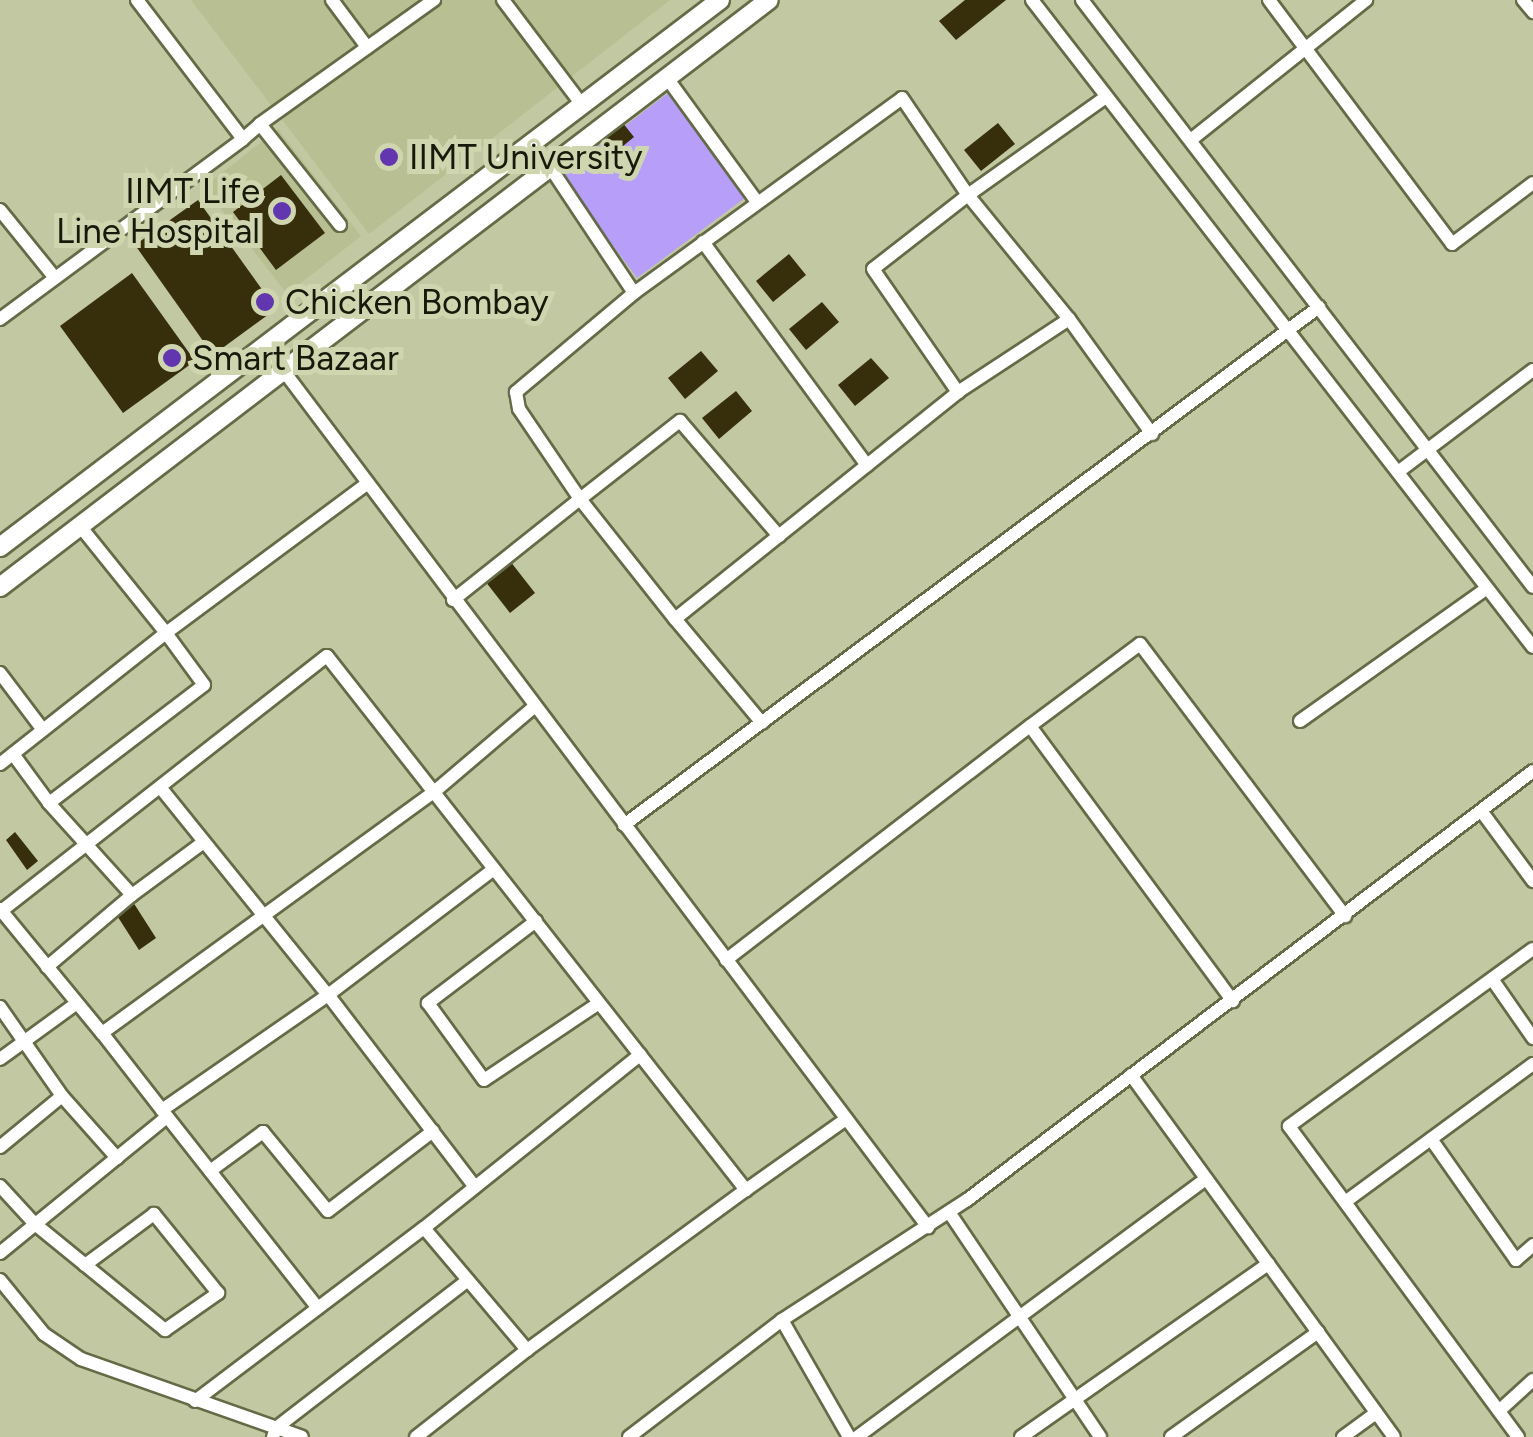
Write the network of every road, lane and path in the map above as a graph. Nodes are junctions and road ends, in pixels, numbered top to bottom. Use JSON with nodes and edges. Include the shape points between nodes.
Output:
{"nodes":[{"id":1,"x":138,"y":0,"type":"edge"},
{"id":2,"x":332,"y":0,"type":"edge"},
{"id":3,"x":434,"y":0,"type":"edge"},
{"id":4,"x":504,"y":0,"type":"edge"},
{"id":5,"x":720,"y":0,"type":"edge"},
{"id":6,"x":769,"y":0,"type":"edge"},
{"id":7,"x":1032,"y":0,"type":"edge"},
{"id":8,"x":1082,"y":0,"type":"edge"},
{"id":9,"x":1269,"y":0,"type":"edge"},
{"id":10,"x":1366,"y":0,"type":"edge"},
{"id":11,"x":1524,"y":0,"type":"edge"},
{"id":12,"x":1533,"y":12,"type":"edge"},
{"id":13,"x":1306,"y":47,"type":"junction"},
{"id":14,"x":367,"y":48,"type":"junction"},
{"id":15,"x":667,"y":78,"type":"junction"},
{"id":16,"x":1106,"y":96,"type":"junction"},
{"id":17,"x":582,"y":105,"type":"junction"},
{"id":18,"x":260,"y":124,"type":"junction"},
{"id":19,"x":244,"y":139,"type":"junction"},
{"id":20,"x":1192,"y":139,"type":"junction"},
{"id":21,"x":550,"y":167,"type":"junction"},
{"id":22,"x":1533,"y":184,"type":"edge"},
{"id":23,"x":968,"y":195,"type":"junction"},
{"id":24,"x":757,"y":202,"type":"junction"},
{"id":25,"x":0,"y":210,"type":"edge"},
{"id":26,"x":340,"y":225,"type":"dead end"},
{"id":27,"x":703,"y":242,"type":"junction"},
{"id":28,"x":55,"y":278,"type":"junction"},
{"id":29,"x":634,"y":293,"type":"junction"},
{"id":30,"x":1320,"y":306,"type":"junction"},
{"id":31,"x":0,"y":319,"type":"edge"},
{"id":32,"x":1069,"y":319,"type":"junction"},
{"id":33,"x":1287,"y":330,"type":"junction"},
{"id":34,"x":265,"y":346,"type":"junction"},
{"id":35,"x":1533,"y":370,"type":"edge"},
{"id":36,"x":280,"y":372,"type":"junction"},
{"id":37,"x":958,"y":392,"type":"junction"},
{"id":38,"x":1152,"y":434,"type":"junction"},
{"id":39,"x":1428,"y":450,"type":"junction"},
{"id":40,"x":121,"y":455,"type":"junction"},
{"id":41,"x":867,"y":465,"type":"junction"},
{"id":42,"x":1398,"y":472,"type":"junction"},
{"id":43,"x":141,"y":479,"type":"junction"},
{"id":44,"x":366,"y":485,"type":"junction"},
{"id":45,"x":580,"y":500,"type":"junction"},
{"id":46,"x":80,"y":526,"type":"junction"},
{"id":47,"x":779,"y":536,"type":"junction"},
{"id":48,"x":0,"y":547,"type":"edge"},
{"id":49,"x":0,"y":587,"type":"edge"},
{"id":50,"x":1533,"y":587,"type":"edge"},
{"id":51,"x":1488,"y":588,"type":"junction"},
{"id":52,"x":452,"y":600,"type":"junction"},
{"id":53,"x":675,"y":619,"type":"junction"},
{"id":54,"x":166,"y":633,"type":"junction"},
{"id":55,"x":1533,"y":647,"type":"edge"},
{"id":56,"x":0,"y":672,"type":"edge"},
{"id":57,"x":534,"y":707,"type":"junction"},
{"id":58,"x":1300,"y":721,"type":"dead end"},
{"id":59,"x":762,"y":723,"type":"junction"},
{"id":60,"x":1030,"y":726,"type":"junction"},
{"id":61,"x":43,"y":730,"type":"junction"},
{"id":62,"x":12,"y":754,"type":"junction"},
{"id":63,"x":0,"y":764,"type":"edge"},
{"id":64,"x":1533,"y":771,"type":"edge"},
{"id":65,"x":160,"y":787,"type":"junction"},
{"id":66,"x":434,"y":792,"type":"junction"},
{"id":67,"x":49,"y":803,"type":"junction"},
{"id":68,"x":1482,"y":812,"type":"junction"},
{"id":69,"x":624,"y":826,"type":"junction"},
{"id":70,"x":204,"y":842,"type":"junction"},
{"id":71,"x":84,"y":846,"type":"junction"},
{"id":72,"x":494,"y":869,"type":"junction"},
{"id":73,"x":1533,"y":881,"type":"edge"},
{"id":74,"x":132,"y":895,"type":"junction"},
{"id":75,"x":0,"y":911,"type":"edge"},
{"id":76,"x":264,"y":916,"type":"junction"},
{"id":77,"x":1344,"y":916,"type":"junction"},
{"id":78,"x":536,"y":922,"type":"junction"},
{"id":79,"x":1533,"y":949,"type":"edge"},
{"id":80,"x":726,"y":960,"type":"junction"},
{"id":81,"x":47,"y":967,"type":"junction"},
{"id":82,"x":1492,"y":979,"type":"junction"},
{"id":83,"x":328,"y":995,"type":"junction"},
{"id":84,"x":1233,"y":1001,"type":"junction"},
{"id":85,"x":77,"y":1003,"type":"junction"},
{"id":86,"x":599,"y":1003,"type":"junction"},
{"id":87,"x":0,"y":1007,"type":"edge"},
{"id":88,"x":102,"y":1033,"type":"junction"},
{"id":89,"x":1533,"y":1038,"type":"edge"},
{"id":90,"x":23,"y":1040,"type":"junction"},
{"id":91,"x":640,"y":1054,"type":"junction"},
{"id":92,"x":0,"y":1059,"type":"edge"},
{"id":93,"x":1533,"y":1064,"type":"edge"},
{"id":94,"x":1131,"y":1075,"type":"junction"},
{"id":95,"x":62,"y":1096,"type":"junction"},
{"id":96,"x":165,"y":1113,"type":"junction"},
{"id":97,"x":846,"y":1119,"type":"junction"},
{"id":98,"x":433,"y":1131,"type":"junction"},
{"id":99,"x":1431,"y":1139,"type":"junction"},
{"id":100,"x":0,"y":1147,"type":"edge"},
{"id":101,"x":117,"y":1158,"type":"junction"},
{"id":102,"x":210,"y":1172,"type":"junction"},
{"id":103,"x":1206,"y":1179,"type":"junction"},
{"id":104,"x":0,"y":1186,"type":"edge"},
{"id":105,"x":476,"y":1187,"type":"junction"},
{"id":106,"x":746,"y":1190,"type":"junction"},
{"id":107,"x":1345,"y":1202,"type":"junction"},
{"id":108,"x":949,"y":1212,"type":"junction"},
{"id":109,"x":35,"y":1224,"type":"junction"},
{"id":110,"x":928,"y":1227,"type":"junction"},
{"id":111,"x":424,"y":1228,"type":"junction"},
{"id":112,"x":1533,"y":1245,"type":"edge"},
{"id":113,"x":0,"y":1252,"type":"edge"},
{"id":114,"x":1268,"y":1264,"type":"junction"},
{"id":115,"x":85,"y":1265,"type":"junction"},
{"id":116,"x":0,"y":1280,"type":"edge"},
{"id":117,"x":468,"y":1280,"type":"junction"},
{"id":118,"x":318,"y":1308,"type":"junction"},
{"id":119,"x":1017,"y":1319,"type":"junction"},
{"id":120,"x":782,"y":1320,"type":"junction"},
{"id":121,"x":1318,"y":1332,"type":"junction"},
{"id":122,"x":527,"y":1350,"type":"junction"},
{"id":123,"x":1533,"y":1380,"type":"edge"},
{"id":124,"x":1072,"y":1397,"type":"junction"},
{"id":125,"x":195,"y":1401,"type":"junction"},
{"id":126,"x":1499,"y":1411,"type":"junction"},
{"id":127,"x":1376,"y":1412,"type":"junction"},
{"id":128,"x":274,"y":1432,"type":"edge"},
{"id":129,"x":302,"y":1437,"type":"edge"},
{"id":130,"x":416,"y":1437,"type":"edge"},
{"id":131,"x":629,"y":1437,"type":"edge"},
{"id":132,"x":849,"y":1437,"type":"edge"},
{"id":133,"x":857,"y":1437,"type":"edge"},
{"id":134,"x":1021,"y":1437,"type":"edge"},
{"id":135,"x":1100,"y":1437,"type":"edge"},
{"id":136,"x":1170,"y":1437,"type":"edge"},
{"id":137,"x":1344,"y":1437,"type":"edge"},
{"id":138,"x":1394,"y":1437,"type":"edge"},
{"id":139,"x":1518,"y":1437,"type":"edge"}],
"edges":[{"from":1,"to":19,"type":"street"},
{"from":2,"to":14,"type":"street"},
{"from":3,"to":14,"type":"street"},
{"from":4,"to":17,"type":"street"},
{"from":5,"to":17,"type":"street"},
{"from":6,"to":15,"type":"street"},
{"from":7,"to":16,"type":"street"},
{"from":8,"to":20,"type":"street"},
{"from":9,"to":13,"type":"street"},
{"from":10,"to":13,"type":"street"},
{"from":11,"to":12,"type":"street"},
{"from":13,"to":20,"type":"street"},
{"from":13,"to":22,"type":"street","via":[[1452,244]]},
{"from":14,"to":18,"type":"street"},
{"from":15,"to":21,"type":"street"},
{"from":15,"to":24,"type":"street"},
{"from":16,"to":23,"type":"street"},
{"from":16,"to":33,"type":"street"},
{"from":17,"to":34,"type":"street"},
{"from":18,"to":19,"type":"street"},
{"from":18,"to":26,"type":"street"},
{"from":19,"to":28,"type":"street"},
{"from":20,"to":30,"type":"street"},
{"from":21,"to":29,"type":"street"},
{"from":21,"to":36,"type":"street"},
{"from":23,"to":24,"type":"street","via":[[902,98]]},
{"from":23,"to":32,"type":"street"},
{"from":23,"to":37,"type":"street","via":[[873,268]]},
{"from":24,"to":27,"type":"street"},
{"from":25,"to":28,"type":"street"},
{"from":27,"to":29,"type":"street"},
{"from":27,"to":41,"type":"street"},
{"from":28,"to":31,"type":"street"},
{"from":29,"to":45,"type":"street","via":[[516,392],[519,409]]},
{"from":30,"to":33,"type":"street"},
{"from":30,"to":39,"type":"street"},
{"from":32,"to":37,"type":"street"},
{"from":32,"to":38,"type":"street"},
{"from":33,"to":38,"type":"street"},
{"from":33,"to":42,"type":"street"},
{"from":34,"to":36,"type":"street"},
{"from":34,"to":40,"type":"street"},
{"from":35,"to":39,"type":"street"},
{"from":36,"to":43,"type":"street"},
{"from":36,"to":44,"type":"street"},
{"from":37,"to":41,"type":"street"},
{"from":38,"to":59,"type":"street"},
{"from":39,"to":42,"type":"street"},
{"from":39,"to":50,"type":"street"},
{"from":40,"to":43,"type":"street"},
{"from":40,"to":48,"type":"street"},
{"from":41,"to":47,"type":"street"},
{"from":42,"to":51,"type":"street"},
{"from":43,"to":46,"type":"street"},
{"from":44,"to":52,"type":"street"},
{"from":44,"to":54,"type":"street"},
{"from":45,"to":47,"type":"street","via":[[680,420]]},
{"from":45,"to":52,"type":"street"},
{"from":45,"to":53,"type":"street"},
{"from":46,"to":49,"type":"street"},
{"from":46,"to":54,"type":"street"},
{"from":47,"to":53,"type":"street"},
{"from":51,"to":55,"type":"street"},
{"from":51,"to":58,"type":"street"},
{"from":52,"to":57,"type":"street"},
{"from":53,"to":59,"type":"street"},
{"from":54,"to":61,"type":"street"},
{"from":54,"to":67,"type":"street","via":[[204,685]]},
{"from":56,"to":61,"type":"street"},
{"from":57,"to":66,"type":"street"},
{"from":57,"to":69,"type":"street"},
{"from":59,"to":69,"type":"street"},
{"from":60,"to":77,"type":"street","via":[[1140,644]]},
{"from":60,"to":80,"type":"street"},
{"from":60,"to":84,"type":"street"},
{"from":61,"to":62,"type":"street"},
{"from":62,"to":63,"type":"street"},
{"from":62,"to":67,"type":"street"},
{"from":64,"to":68,"type":"street"},
{"from":65,"to":66,"type":"street","via":[[327,656]]},
{"from":65,"to":70,"type":"street"},
{"from":65,"to":71,"type":"street"},
{"from":66,"to":72,"type":"street"},
{"from":66,"to":76,"type":"street"},
{"from":67,"to":71,"type":"street"},
{"from":68,"to":73,"type":"street"},
{"from":68,"to":77,"type":"street"},
{"from":69,"to":80,"type":"street"},
{"from":70,"to":74,"type":"street"},
{"from":70,"to":76,"type":"street"},
{"from":71,"to":74,"type":"street"},
{"from":71,"to":75,"type":"street"},
{"from":72,"to":78,"type":"street"},
{"from":72,"to":83,"type":"street"},
{"from":74,"to":81,"type":"street"},
{"from":75,"to":81,"type":"street"},
{"from":76,"to":83,"type":"street"},
{"from":76,"to":88,"type":"street"},
{"from":77,"to":84,"type":"street"},
{"from":78,"to":86,"type":"street"},
{"from":78,"to":86,"type":"street","via":[[428,1003],[484,1080]]},
{"from":79,"to":82,"type":"street"},
{"from":80,"to":97,"type":"street"},
{"from":81,"to":85,"type":"street"},
{"from":82,"to":89,"type":"street"},
{"from":82,"to":107,"type":"street","via":[[1289,1126]]},
{"from":83,"to":96,"type":"street"},
{"from":83,"to":98,"type":"street"},
{"from":84,"to":94,"type":"street"},
{"from":85,"to":88,"type":"street"},
{"from":85,"to":90,"type":"street"},
{"from":86,"to":91,"type":"street"},
{"from":87,"to":90,"type":"street"},
{"from":88,"to":96,"type":"street"},
{"from":90,"to":92,"type":"street"},
{"from":90,"to":95,"type":"street"},
{"from":91,"to":105,"type":"street"},
{"from":91,"to":106,"type":"street"},
{"from":93,"to":99,"type":"street"},
{"from":94,"to":103,"type":"street"},
{"from":94,"to":108,"type":"street"},
{"from":95,"to":100,"type":"street"},
{"from":95,"to":101,"type":"street"},
{"from":96,"to":101,"type":"street"},
{"from":96,"to":102,"type":"street"},
{"from":97,"to":106,"type":"street"},
{"from":97,"to":110,"type":"street"},
{"from":98,"to":102,"type":"street","via":[[328,1211],[263,1132]]},
{"from":98,"to":105,"type":"street"},
{"from":99,"to":107,"type":"street"},
{"from":99,"to":112,"type":"street","via":[[1516,1260]]},
{"from":101,"to":109,"type":"street"},
{"from":102,"to":118,"type":"street"},
{"from":103,"to":114,"type":"street"},
{"from":103,"to":119,"type":"street"},
{"from":104,"to":109,"type":"street"},
{"from":105,"to":111,"type":"street"},
{"from":106,"to":122,"type":"street"},
{"from":107,"to":126,"type":"street"},
{"from":108,"to":110,"type":"street"},
{"from":108,"to":119,"type":"street"},
{"from":109,"to":113,"type":"street"},
{"from":109,"to":115,"type":"street"},
{"from":110,"to":120,"type":"street"},
{"from":111,"to":117,"type":"street"},
{"from":111,"to":118,"type":"street"},
{"from":114,"to":121,"type":"street"},
{"from":114,"to":124,"type":"street"},
{"from":115,"to":115,"type":"street","via":[[165,1330],[218,1293],[154,1214]]},
{"from":116,"to":125,"type":"street","via":[[44,1334],[82,1359]]},
{"from":117,"to":122,"type":"street"},
{"from":117,"to":128,"type":"street"},
{"from":118,"to":125,"type":"street"},
{"from":119,"to":124,"type":"street"},
{"from":119,"to":133,"type":"street"},
{"from":120,"to":131,"type":"street"},
{"from":120,"to":132,"type":"street"},
{"from":121,"to":127,"type":"street"},
{"from":121,"to":136,"type":"street"},
{"from":122,"to":130,"type":"street"},
{"from":123,"to":126,"type":"street"},
{"from":124,"to":134,"type":"street"},
{"from":124,"to":135,"type":"street"},
{"from":125,"to":128,"type":"street"},
{"from":126,"to":139,"type":"street"},
{"from":127,"to":137,"type":"street"},
{"from":127,"to":138,"type":"street"},
{"from":128,"to":129,"type":"street"}]}
